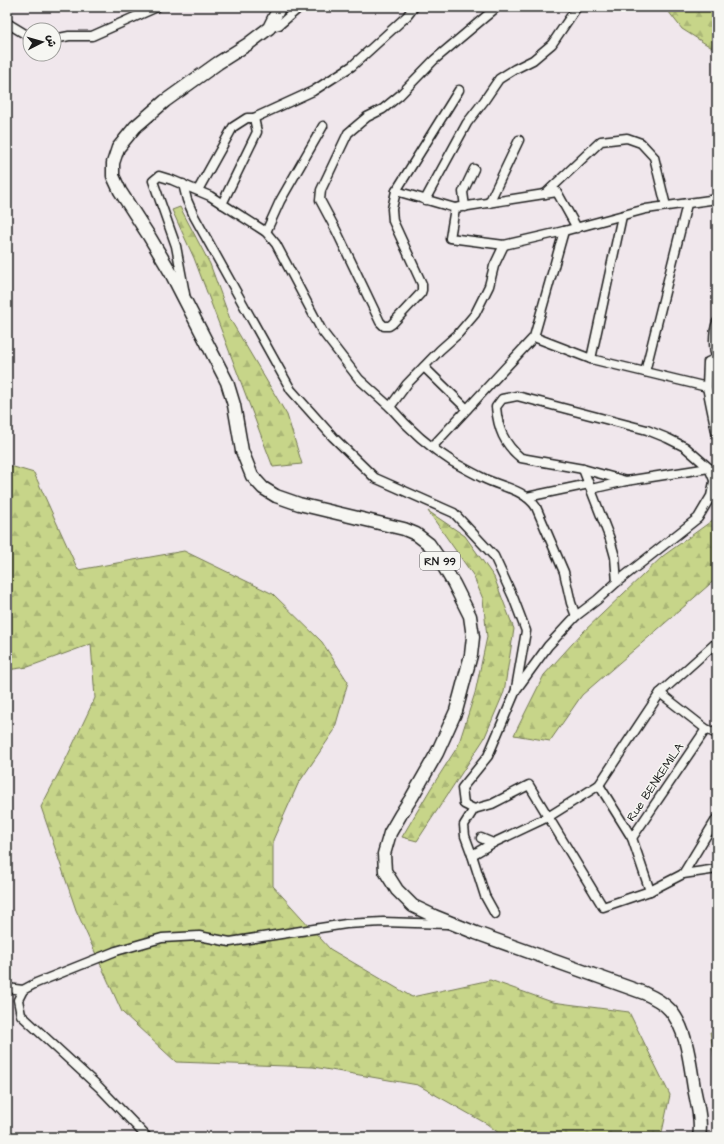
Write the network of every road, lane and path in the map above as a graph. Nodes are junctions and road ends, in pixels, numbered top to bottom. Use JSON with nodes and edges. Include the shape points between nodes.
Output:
{"nodes":[{"id":1,"x":157,"y":7,"type":"edge"},
{"id":2,"x":278,"y":7,"type":"edge"},
{"id":3,"x":300,"y":7,"type":"edge"},
{"id":4,"x":414,"y":7,"type":"edge"},
{"id":5,"x":497,"y":7,"type":"edge"},
{"id":6,"x":577,"y":7,"type":"edge"},
{"id":7,"x":7,"y":23,"type":"edge"},
{"id":8,"x":269,"y":28,"type":"junction"},
{"id":9,"x":22,"y":32,"type":"edge"},
{"id":10,"x":62,"y":37,"type":"edge"},
{"id":11,"x":459,"y":90,"type":"dead end"},
{"id":12,"x":254,"y":118,"type":"junction"},
{"id":13,"x":322,"y":126,"type":"dead end"},
{"id":14,"x":519,"y":140,"type":"dead end"},
{"id":15,"x":474,"y":168,"type":"dead end"},
{"id":16,"x":183,"y":184,"type":"junction"},
{"id":17,"x":198,"y":190,"type":"junction"},
{"id":18,"x":396,"y":191,"type":"junction"},
{"id":19,"x":544,"y":194,"type":"junction"},
{"id":20,"x":717,"y":199,"type":"edge"},
{"id":21,"x":425,"y":200,"type":"junction"},
{"id":22,"x":489,"y":203,"type":"junction"},
{"id":23,"x":222,"y":204,"type":"junction"},
{"id":24,"x":687,"y":204,"type":"junction"},
{"id":25,"x":666,"y":206,"type":"junction"},
{"id":26,"x":465,"y":207,"type":"junction"},
{"id":27,"x":455,"y":208,"type":"junction"},
{"id":28,"x":622,"y":216,"type":"junction"},
{"id":29,"x":577,"y":228,"type":"junction"},
{"id":30,"x":564,"y":231,"type":"junction"},
{"id":31,"x":266,"y":232,"type":"junction"},
{"id":32,"x":504,"y":245,"type":"junction"},
{"id":33,"x":188,"y":308,"type":"junction"},
{"id":34,"x":717,"y":322,"type":"edge"},
{"id":35,"x":534,"y":337,"type":"junction"},
{"id":36,"x":591,"y":359,"type":"junction"},
{"id":37,"x":717,"y":359,"type":"edge"},
{"id":38,"x":424,"y":367,"type":"junction"},
{"id":39,"x":645,"y":372,"type":"junction"},
{"id":40,"x":707,"y":387,"type":"junction"},
{"id":41,"x":390,"y":407,"type":"junction"},
{"id":42,"x":467,"y":409,"type":"junction"},
{"id":43,"x":717,"y":436,"type":"edge"},
{"id":44,"x":432,"y":447,"type":"junction"},
{"id":45,"x":713,"y":468,"type":"edge"},
{"id":46,"x":583,"y":469,"type":"junction"},
{"id":47,"x":626,"y":481,"type":"junction"},
{"id":48,"x":590,"y":487,"type":"junction"},
{"id":49,"x":527,"y":497,"type":"junction"},
{"id":50,"x":617,"y":582,"type":"junction"},
{"id":51,"x":576,"y":616,"type":"junction"},
{"id":52,"x":717,"y":642,"type":"edge"},
{"id":53,"x":516,"y":690,"type":"junction"},
{"id":54,"x":660,"y":693,"type":"junction"},
{"id":55,"x":706,"y":729,"type":"junction"},
{"id":56,"x":717,"y":734,"type":"edge"},
{"id":57,"x":599,"y":784,"type":"junction"},
{"id":58,"x":474,"y":809,"type":"junction"},
{"id":59,"x":548,"y":817,"type":"junction"},
{"id":60,"x":717,"y":818,"type":"edge"},
{"id":61,"x":481,"y":838,"type":"dead end"},
{"id":62,"x":632,"y":838,"type":"junction"},
{"id":63,"x":493,"y":843,"type":"junction"},
{"id":64,"x":472,"y":855,"type":"junction"},
{"id":65,"x":717,"y":869,"type":"edge"},
{"id":66,"x":683,"y":874,"type":"junction"},
{"id":67,"x":650,"y":891,"type":"junction"},
{"id":68,"x":495,"y":914,"type":"dead end"},
{"id":69,"x":454,"y":924,"type":"junction"},
{"id":70,"x":7,"y":988,"type":"edge"},
{"id":71,"x":23,"y":990,"type":"junction"},
{"id":72,"x":147,"y":1137,"type":"edge"},
{"id":73,"x":698,"y":1137,"type":"edge"}],
"edges":[{"from":1,"to":10,"type":"street","via":[[92,36]]},
{"from":2,"to":8,"type":"main road","number":"RN 99"},
{"from":3,"to":8,"type":"street","via":[[279,25]]},
{"from":4,"to":12,"type":"street","via":[[352,66],[313,91]]},
{"from":5,"to":18,"type":"street","via":[[434,60],[394,100],[348,133],[321,190],[320,200],[381,324],[386,326],[392,324],[422,290],[393,221],[392,203]]},
{"from":6,"to":21,"type":"street","via":[[552,44],[533,60],[499,79],[468,123]]},
{"from":7,"to":9,"type":"street"},
{"from":8,"to":33,"type":"main road","number":"RN 99","via":[[165,101],[135,127],[118,148],[113,163],[113,176],[120,192],[161,256]]},
{"from":11,"to":18,"type":"street"},
{"from":12,"to":17,"type":"street","via":[[247,118],[233,127]]},
{"from":12,"to":23,"type":"street","via":[[257,132]]},
{"from":13,"to":31,"type":"street","via":[[280,201]]},
{"from":14,"to":22,"type":"street"},
{"from":15,"to":26,"type":"street","via":[[463,192]]},
{"from":16,"to":17,"type":"street"},
{"from":16,"to":33,"type":"street","via":[[159,176],[153,180],[176,246]]},
{"from":16,"to":53,"type":"street","via":[[194,216],[291,390],[333,437],[375,478],[454,513],[494,556],[526,631]]},
{"from":17,"to":23,"type":"street"},
{"from":18,"to":21,"type":"street"},
{"from":19,"to":22,"type":"street"},
{"from":19,"to":25,"type":"street","via":[[601,141],[628,138],[641,143],[654,157]]},
{"from":19,"to":29,"type":"street","via":[[557,192]]},
{"from":20,"to":24,"type":"street"},
{"from":21,"to":27,"type":"street"},
{"from":22,"to":26,"type":"street"},
{"from":23,"to":31,"type":"street"},
{"from":24,"to":25,"type":"street"},
{"from":24,"to":39,"type":"street"},
{"from":25,"to":28,"type":"street"},
{"from":26,"to":27,"type":"street"},
{"from":27,"to":32,"type":"street","via":[[450,238]]},
{"from":28,"to":29,"type":"street"},
{"from":28,"to":36,"type":"street"},
{"from":29,"to":30,"type":"street"},
{"from":30,"to":32,"type":"street"},
{"from":30,"to":35,"type":"street"},
{"from":31,"to":41,"type":"street","via":[[276,244],[322,331],[359,379]]},
{"from":32,"to":38,"type":"street","via":[[494,266],[489,286],[475,314]]},
{"from":33,"to":69,"type":"main road","number":"RN 99","via":[[227,382],[242,451],[252,476],[263,488],[276,496],[298,504],[416,534],[429,544],[438,557],[470,616],[473,637],[471,655],[456,711],[437,753],[390,833],[384,854],[386,871],[397,890],[413,906]]},
{"from":34,"to":37,"type":"street"},
{"from":35,"to":36,"type":"street"},
{"from":35,"to":42,"type":"street"},
{"from":36,"to":39,"type":"street"},
{"from":37,"to":40,"type":"street","via":[[708,362]]},
{"from":38,"to":41,"type":"street"},
{"from":38,"to":42,"type":"street"},
{"from":39,"to":40,"type":"street"},
{"from":40,"to":43,"type":"street"},
{"from":41,"to":44,"type":"street","via":[[409,428]]},
{"from":42,"to":44,"type":"street"},
{"from":44,"to":49,"type":"street","via":[[483,478]]},
{"from":45,"to":46,"type":"street","via":[[685,447],[647,430],[517,396],[502,399],[496,407],[497,417],[502,436],[514,452],[521,458]]},
{"from":45,"to":47,"type":"street"},
{"from":45,"to":50,"type":"street","via":[[711,496],[698,518]]},
{"from":46,"to":47,"type":"street"},
{"from":46,"to":48,"type":"street"},
{"from":47,"to":48,"type":"street"},
{"from":48,"to":49,"type":"street"},
{"from":48,"to":50,"type":"street","via":[[610,539],[615,557]]},
{"from":49,"to":51,"type":"street","via":[[536,507],[564,572]]},
{"from":50,"to":51,"type":"street"},
{"from":51,"to":53,"type":"street","via":[[548,646]]},
{"from":52,"to":54,"type":"street"},
{"from":53,"to":58,"type":"street","via":[[488,756],[462,788],[464,804]]},
{"from":54,"to":55,"type":"street"},
{"from":54,"to":57,"type":"street"},
{"from":55,"to":56,"type":"street"},
{"from":55,"to":62,"type":"street","name":"Rue BENKEMILA"},
{"from":57,"to":59,"type":"street"},
{"from":57,"to":62,"type":"street","name":"Rue BENKEMILA"},
{"from":58,"to":59,"type":"street","via":[[492,804],[529,785]]},
{"from":58,"to":64,"type":"street","via":[[464,825]]},
{"from":59,"to":63,"type":"street"},
{"from":59,"to":67,"type":"street","via":[[602,907]]},
{"from":60,"to":66,"type":"street"},
{"from":61,"to":63,"type":"street"},
{"from":62,"to":67,"type":"street"},
{"from":63,"to":64,"type":"street"},
{"from":64,"to":68,"type":"street","via":[[485,896]]},
{"from":65,"to":66,"type":"street"},
{"from":66,"to":67,"type":"street"},
{"from":69,"to":71,"type":"street","via":[[346,924],[230,942],[199,936],[162,938],[116,951]]},
{"from":69,"to":73,"type":"main road","number":"RN 99","via":[[644,993],[670,1010],[680,1026],[688,1049],[700,1119]]},
{"from":70,"to":71,"type":"street"},
{"from":71,"to":72,"type":"street","via":[[18,1000],[21,1015],[99,1087]]}]}
